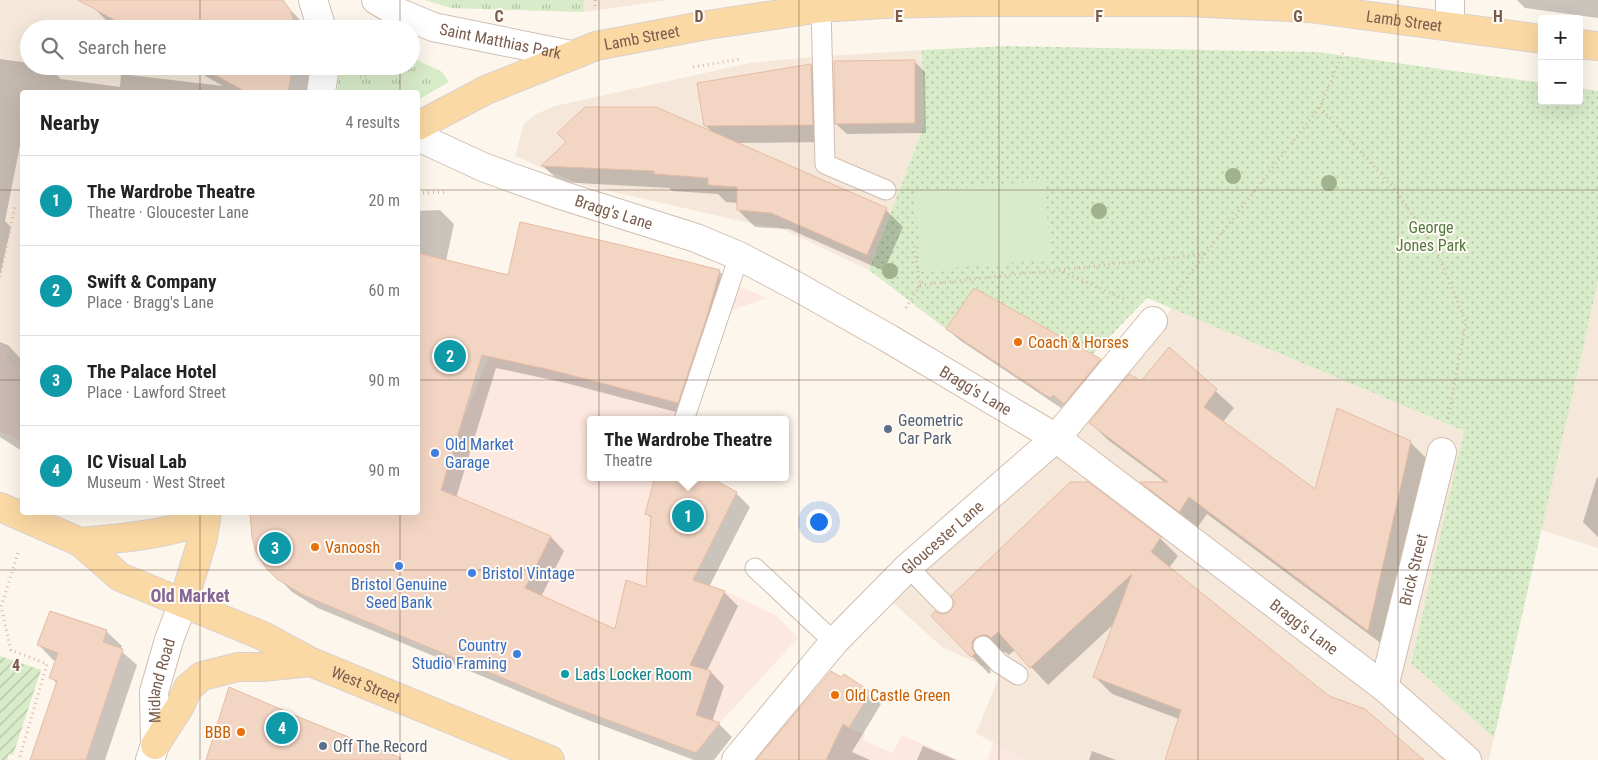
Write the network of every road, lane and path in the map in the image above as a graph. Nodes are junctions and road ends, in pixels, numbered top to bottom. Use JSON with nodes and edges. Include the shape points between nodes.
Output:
{"nodes":[{"id":1,"x":313,"y":0,"type":"edge"},
{"id":2,"x":376,"y":0,"type":"edge"},
{"id":3,"x":821,"y":8,"type":"junction"},
{"id":4,"x":1450,"y":13,"type":"edge"},
{"id":5,"x":319,"y":20,"type":"edge"},
{"id":6,"x":417,"y":20,"type":"edge"},
{"id":7,"x":420,"y":21,"type":"edge"},
{"id":8,"x":1538,"y":38,"type":"edge"},
{"id":9,"x":1583,"y":44,"type":"edge"},
{"id":10,"x":1598,"y":46,"type":"edge"},
{"id":11,"x":1353,"y":51,"type":"dead end"},
{"id":12,"x":572,"y":55,"type":"junction"},
{"id":13,"x":746,"y":58,"type":"dead end"},
{"id":14,"x":689,"y":68,"type":"dead end"},
{"id":15,"x":324,"y":75,"type":"edge"},
{"id":16,"x":365,"y":75,"type":"edge"},
{"id":17,"x":356,"y":78,"type":"dead end"},
{"id":18,"x":322,"y":90,"type":"edge"},
{"id":19,"x":1320,"y":107,"type":"junction"},
{"id":20,"x":420,"y":125,"type":"edge"},
{"id":21,"x":420,"y":138,"type":"edge"},
{"id":22,"x":886,"y":190,"type":"dead end"},
{"id":23,"x":15,"y":205,"type":"dead end"},
{"id":24,"x":914,"y":246,"type":"dead end"},
{"id":25,"x":1205,"y":254,"type":"junction"},
{"id":26,"x":739,"y":256,"type":"junction"},
{"id":27,"x":1059,"y":270,"type":"junction"},
{"id":28,"x":0,"y":277,"type":"edge"},
{"id":29,"x":920,"y":285,"type":"junction"},
{"id":30,"x":1156,"y":318,"type":"junction"},
{"id":31,"x":888,"y":338,"type":"junction"},
{"id":32,"x":685,"y":416,"type":"edge"},
{"id":33,"x":1056,"y":438,"type":"junction"},
{"id":34,"x":1442,"y":452,"type":"joint"},
{"id":35,"x":0,"y":507,"type":"edge"},
{"id":36,"x":206,"y":516,"type":"edge"},
{"id":37,"x":28,"y":519,"type":"junction"},
{"id":38,"x":80,"y":542,"type":"junction"},
{"id":39,"x":908,"y":567,"type":"junction"},
{"id":40,"x":756,"y":568,"type":"dead end"},
{"id":41,"x":183,"y":603,"type":"junction"},
{"id":42,"x":943,"y":604,"type":"dead end"},
{"id":43,"x":1,"y":607,"type":"edge"},
{"id":44,"x":834,"y":642,"type":"junction"},
{"id":45,"x":983,"y":646,"type":"dead end"},
{"id":46,"x":311,"y":662,"type":"junction"},
{"id":47,"x":1018,"y":675,"type":"dead end"},
{"id":48,"x":1384,"y":687,"type":"junction"},
{"id":49,"x":153,"y":753,"type":"edge"},
{"id":50,"x":19,"y":760,"type":"edge"},
{"id":51,"x":550,"y":760,"type":"edge"},
{"id":52,"x":736,"y":760,"type":"edge"},
{"id":53,"x":1467,"y":760,"type":"edge"}],
"edges":[{"from":1,"to":5,"type":"street"},
{"from":2,"to":6,"type":"street","name":"Saint Matthias Park"},
{"from":3,"to":4,"type":"main road","name":"Lamb Street","via":[[961,2],[1187,2]]},
{"from":3,"to":12,"type":"main road","name":"Lamb Street","via":[[707,25],[596,46]]},
{"from":3,"to":22,"type":"lane","via":[[825,164]]},
{"from":4,"to":8,"type":"main road","name":"Lamb Street"},
{"from":7,"to":12,"type":"street","name":"Saint Matthias Park","via":[[433,27]]},
{"from":9,"to":10,"type":"main road"},
{"from":11,"to":19,"type":"path","via":[[1344,50]]},
{"from":12,"to":20,"type":"main road","name":"Lamb Street","via":[[486,90]]},
{"from":13,"to":14,"type":"path"},
{"from":15,"to":18,"type":"street"},
{"from":16,"to":17,"type":"path"},
{"from":19,"to":25,"type":"path"},
{"from":19,"to":34,"type":"path","via":[[1397,192],[1436,250],[1466,322]]},
{"from":21,"to":26,"type":"street","name":"Bragg's Lane","via":[[510,177],[696,238]]},
{"from":23,"to":28,"type":"path"},
{"from":24,"to":29,"type":"path"},
{"from":25,"to":27,"type":"path"},
{"from":25,"to":30,"type":"path"},
{"from":26,"to":31,"type":"street","name":"Bragg's Lane"},
{"from":26,"to":32,"type":"lane"},
{"from":27,"to":29,"type":"path"},
{"from":27,"to":30,"type":"path"},
{"from":29,"to":31,"type":"path"},
{"from":30,"to":33,"type":"street","name":"Gloucester Lane"},
{"from":31,"to":33,"type":"street","name":"Bragg's Lane"},
{"from":33,"to":39,"type":"street","name":"Gloucester Lane"},
{"from":33,"to":48,"type":"street","name":"Bragg's Lane"},
{"from":34,"to":48,"type":"street","name":"Brick Street"},
{"from":35,"to":37,"type":"main road"},
{"from":36,"to":38,"type":"main road","via":[[170,531]]},
{"from":36,"to":41,"type":"main road","via":[[203,538]]},
{"from":37,"to":38,"type":"main road"},
{"from":37,"to":43,"type":"path"},
{"from":38,"to":41,"type":"main road","name":"West Street","via":[[120,576]]},
{"from":39,"to":42,"type":"lane"},
{"from":39,"to":44,"type":"street","name":"Gloucester Lane"},
{"from":40,"to":44,"type":"lane"},
{"from":41,"to":46,"type":"main road","name":"West Street","via":[[263,636]]},
{"from":41,"to":49,"type":"street","name":"Midland Road","via":[[154,692]]},
{"from":43,"to":50,"type":"path","via":[[12,650],[47,664]]},
{"from":44,"to":52,"type":"street","name":"Gloucester Lane"},
{"from":45,"to":47,"type":"lane","via":[[999,663]]},
{"from":46,"to":49,"type":"main road","via":[[238,667],[202,676],[188,688]]},
{"from":46,"to":51,"type":"main road","name":"West Street"},
{"from":48,"to":53,"type":"street","name":"Bragg's Lane"}]}
